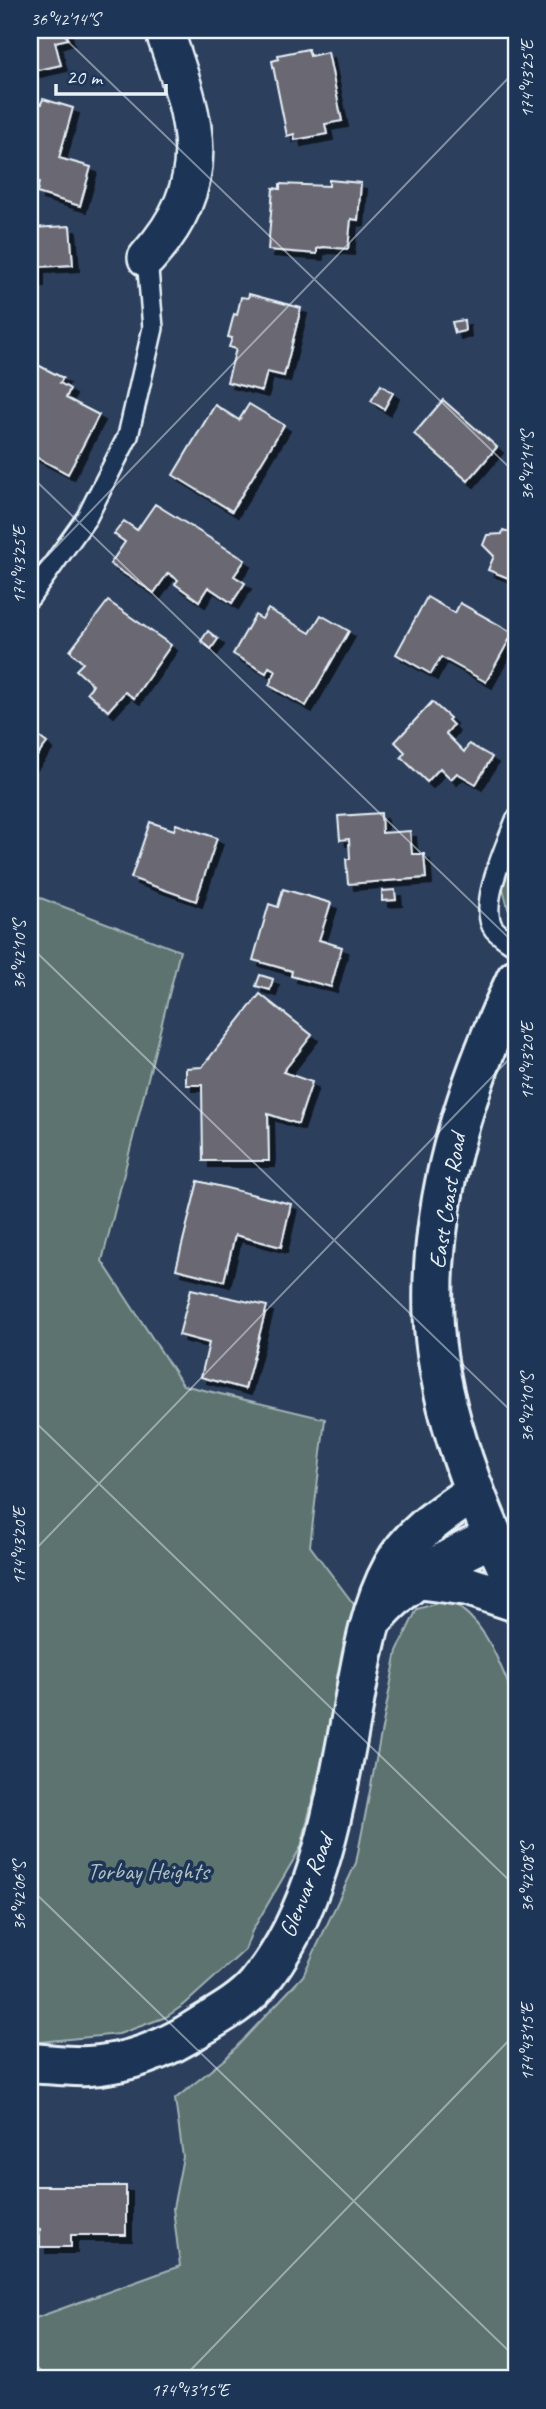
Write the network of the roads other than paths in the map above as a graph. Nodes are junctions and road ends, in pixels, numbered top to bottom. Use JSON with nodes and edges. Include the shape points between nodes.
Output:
{"nodes":[{"id":1,"x":164,"y":30,"type":"edge"},
{"id":2,"x":147,"y":258,"type":"joint"},
{"id":3,"x":30,"y":597,"type":"edge"},
{"id":4,"x":516,"y":820,"type":"edge"},
{"id":5,"x":516,"y":946,"type":"edge"},
{"id":6,"x":516,"y":979,"type":"edge"},
{"id":7,"x":474,"y":1492,"type":"junction"},
{"id":8,"x":493,"y":1538,"type":"junction"},
{"id":9,"x":416,"y":1579,"type":"junction"},
{"id":10,"x":516,"y":1587,"type":"edge"},
{"id":11,"x":516,"y":1601,"type":"edge"},
{"id":12,"x":373,"y":1619,"type":"junction"},
{"id":13,"x":30,"y":2063,"type":"edge"}],
"edges":[{"from":1,"to":2,"type":"street","via":[[189,104],[195,144],[184,207]]},
{"from":2,"to":3,"type":"lane","via":[[153,328],[128,436],[87,517]]},
{"from":4,"to":5,"type":"lane","via":[[488,911],[493,928]]},
{"from":6,"to":7,"type":"main road","name":"East Coast Road","via":[[473,1078],[444,1184],[436,1242],[434,1303],[440,1365]]},
{"from":7,"to":8,"type":"main road","name":"East Coast Road"},
{"from":7,"to":12,"type":"main road","name":"Glenvar Road","via":[[434,1520],[401,1553]]},
{"from":8,"to":9,"type":"main road"},
{"from":8,"to":10,"type":"main road","name":"East Coast Road"},
{"from":9,"to":11,"type":"main road","via":[[468,1586]]},
{"from":9,"to":12,"type":"main road"},
{"from":12,"to":13,"type":"main road","name":"Glenvar Road","via":[[328,1835],[303,1907],[255,1988],[176,2043],[132,2059],[88,2066]]}]}
